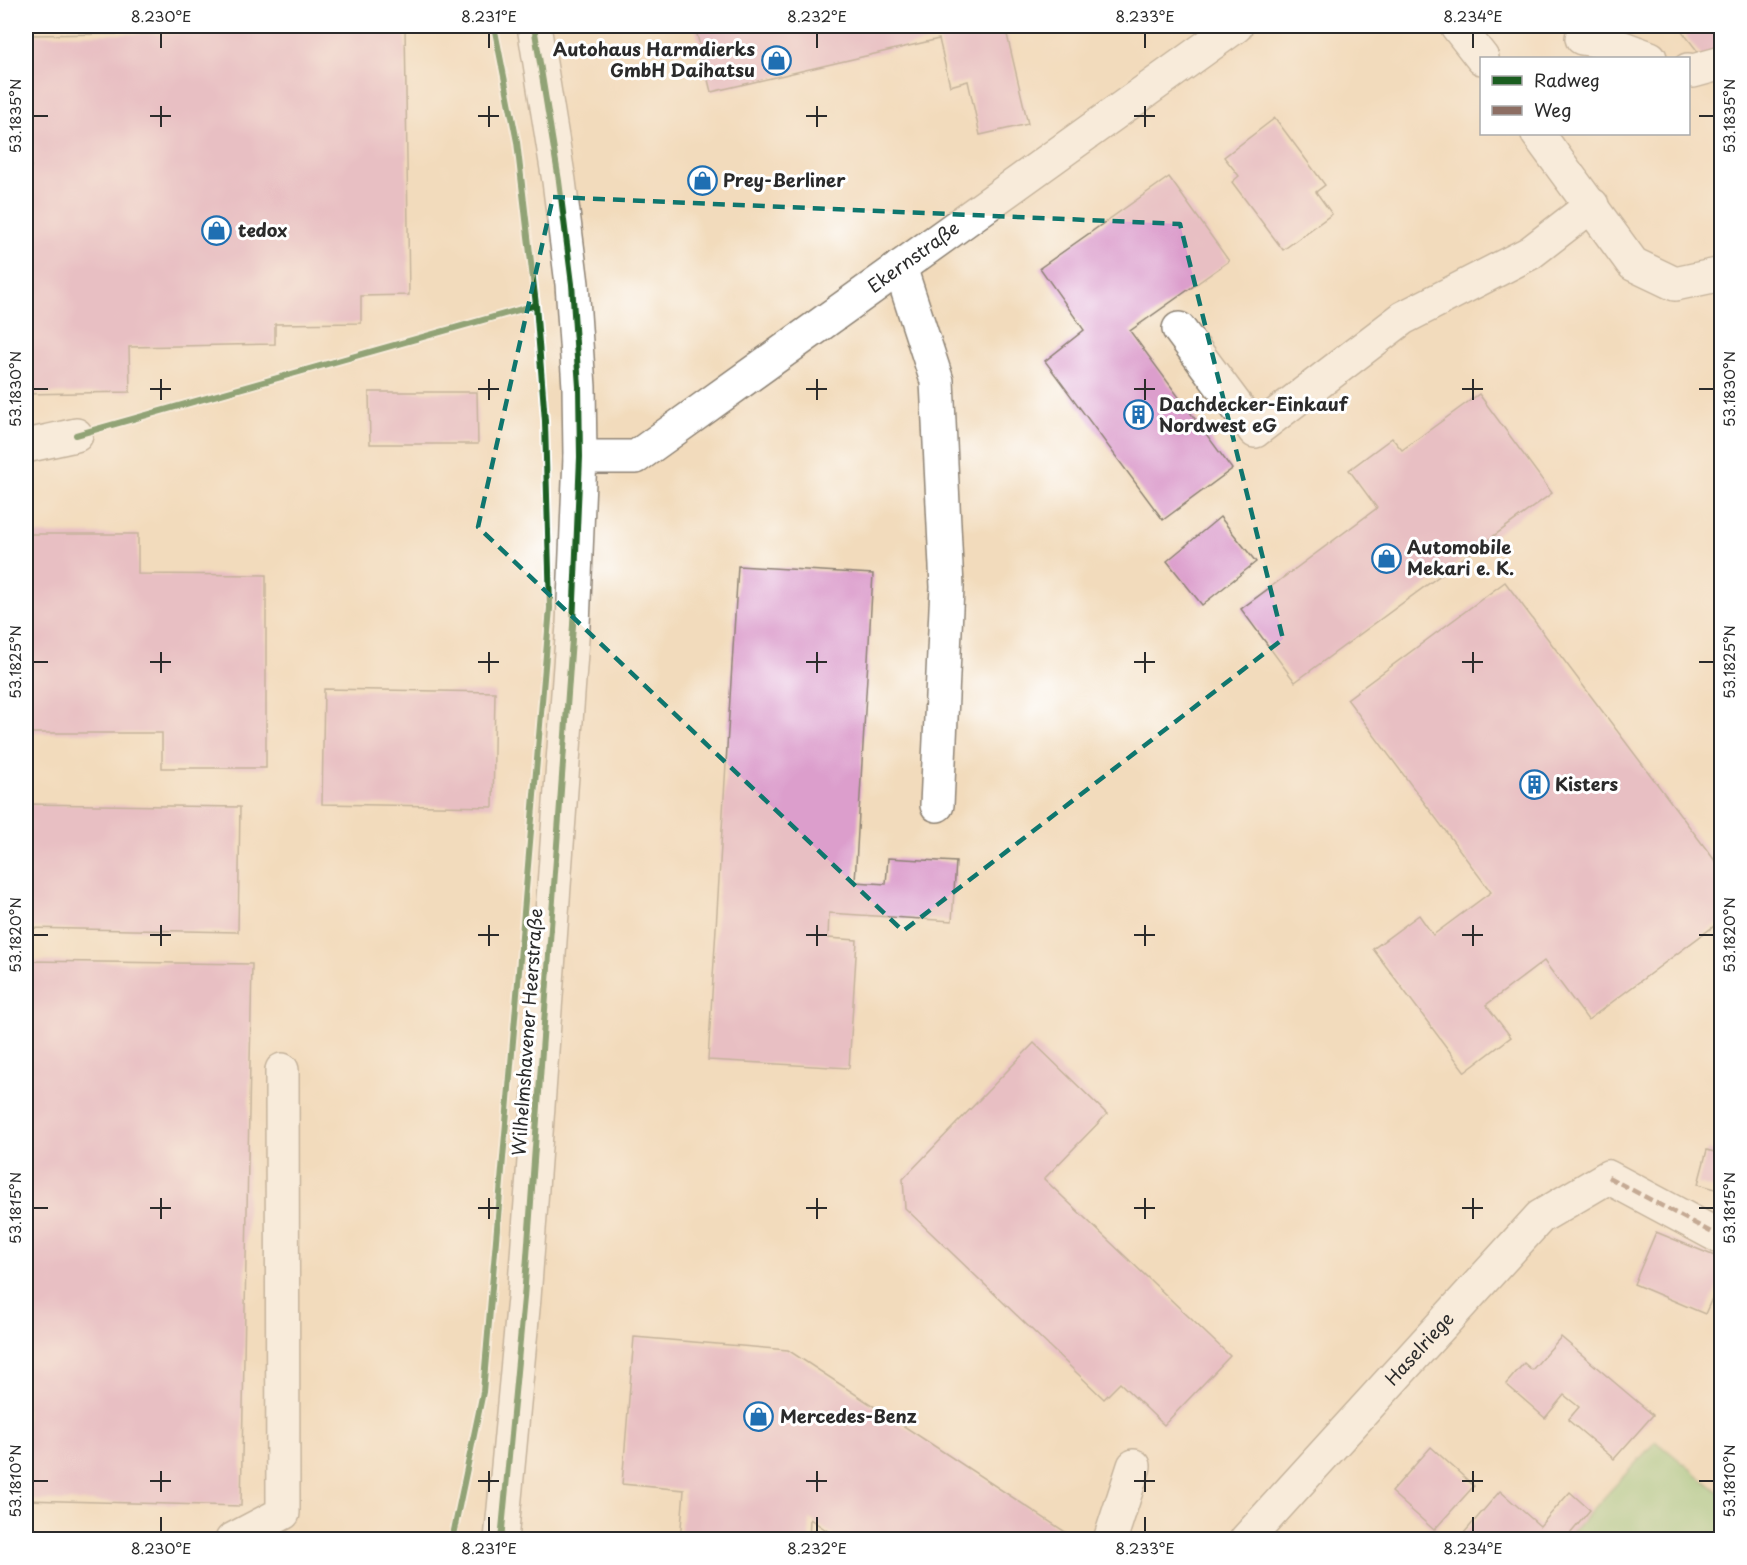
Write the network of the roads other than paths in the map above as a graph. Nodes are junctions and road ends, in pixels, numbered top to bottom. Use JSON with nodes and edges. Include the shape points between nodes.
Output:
{"nodes":[{"id":1,"x":534,"y":26,"type":"edge"},
{"id":2,"x":1236,"y":26,"type":"edge"},
{"id":3,"x":1457,"y":26,"type":"edge"},
{"id":4,"x":1578,"y":41,"type":"edge"},
{"id":5,"x":1481,"y":57,"type":"edge"},
{"id":6,"x":1647,"y":57,"type":"edge"},
{"id":7,"x":1722,"y":63,"type":"edge"},
{"id":8,"x":1690,"y":70,"type":"edge"},
{"id":9,"x":1539,"y":135,"type":"edge"},
{"id":10,"x":1592,"y":205,"type":"junction"},
{"id":11,"x":900,"y":267,"type":"junction"},
{"id":12,"x":1722,"y":274,"type":"edge"},
{"id":13,"x":1179,"y":328,"type":"dead end"},
{"id":14,"x":76,"y":435,"type":"dead end"},
{"id":15,"x":26,"y":446,"type":"edge"},
{"id":16,"x":580,"y":457,"type":"junction"},
{"id":17,"x":937,"y":805,"type":"dead end"},
{"id":18,"x":282,"y":1070,"type":"dead end"},
{"id":19,"x":1722,"y":1238,"type":"edge"},
{"id":20,"x":1134,"y":1466,"type":"dead end"},
{"id":21,"x":232,"y":1539,"type":"edge"},
{"id":22,"x":501,"y":1539,"type":"edge"},
{"id":23,"x":1110,"y":1539,"type":"edge"},
{"id":24,"x":1246,"y":1539,"type":"edge"}],
"edges":[{"from":1,"to":16,"type":"street","name":"Wilhelmshavener Heerstraße","via":[[572,284]]},
{"from":2,"to":11,"type":"street","name":"Ekernstraße"},
{"from":3,"to":5,"type":"street"},
{"from":4,"to":6,"type":"street","via":[[1607,42]]},
{"from":7,"to":8,"type":"street"},
{"from":9,"to":10,"type":"street"},
{"from":10,"to":12,"type":"street","via":[[1633,264],[1675,284]]},
{"from":10,"to":13,"type":"street","via":[[1530,253],[1404,318],[1255,431]]},
{"from":11,"to":16,"type":"street","name":"Ekernstraße","via":[[636,457]]},
{"from":11,"to":17,"type":"street","via":[[937,381],[947,587]]},
{"from":14,"to":15,"type":"street"},
{"from":16,"to":22,"type":"street","name":"Wilhelmshavener Heerstraße","via":[[573,625],[543,1038]]},
{"from":18,"to":21,"type":"street","via":[[283,1513]]},
{"from":19,"to":24,"type":"street","name":"Haselriege","via":[[1608,1177],[1540,1218]]},
{"from":20,"to":23,"type":"street"}]}
